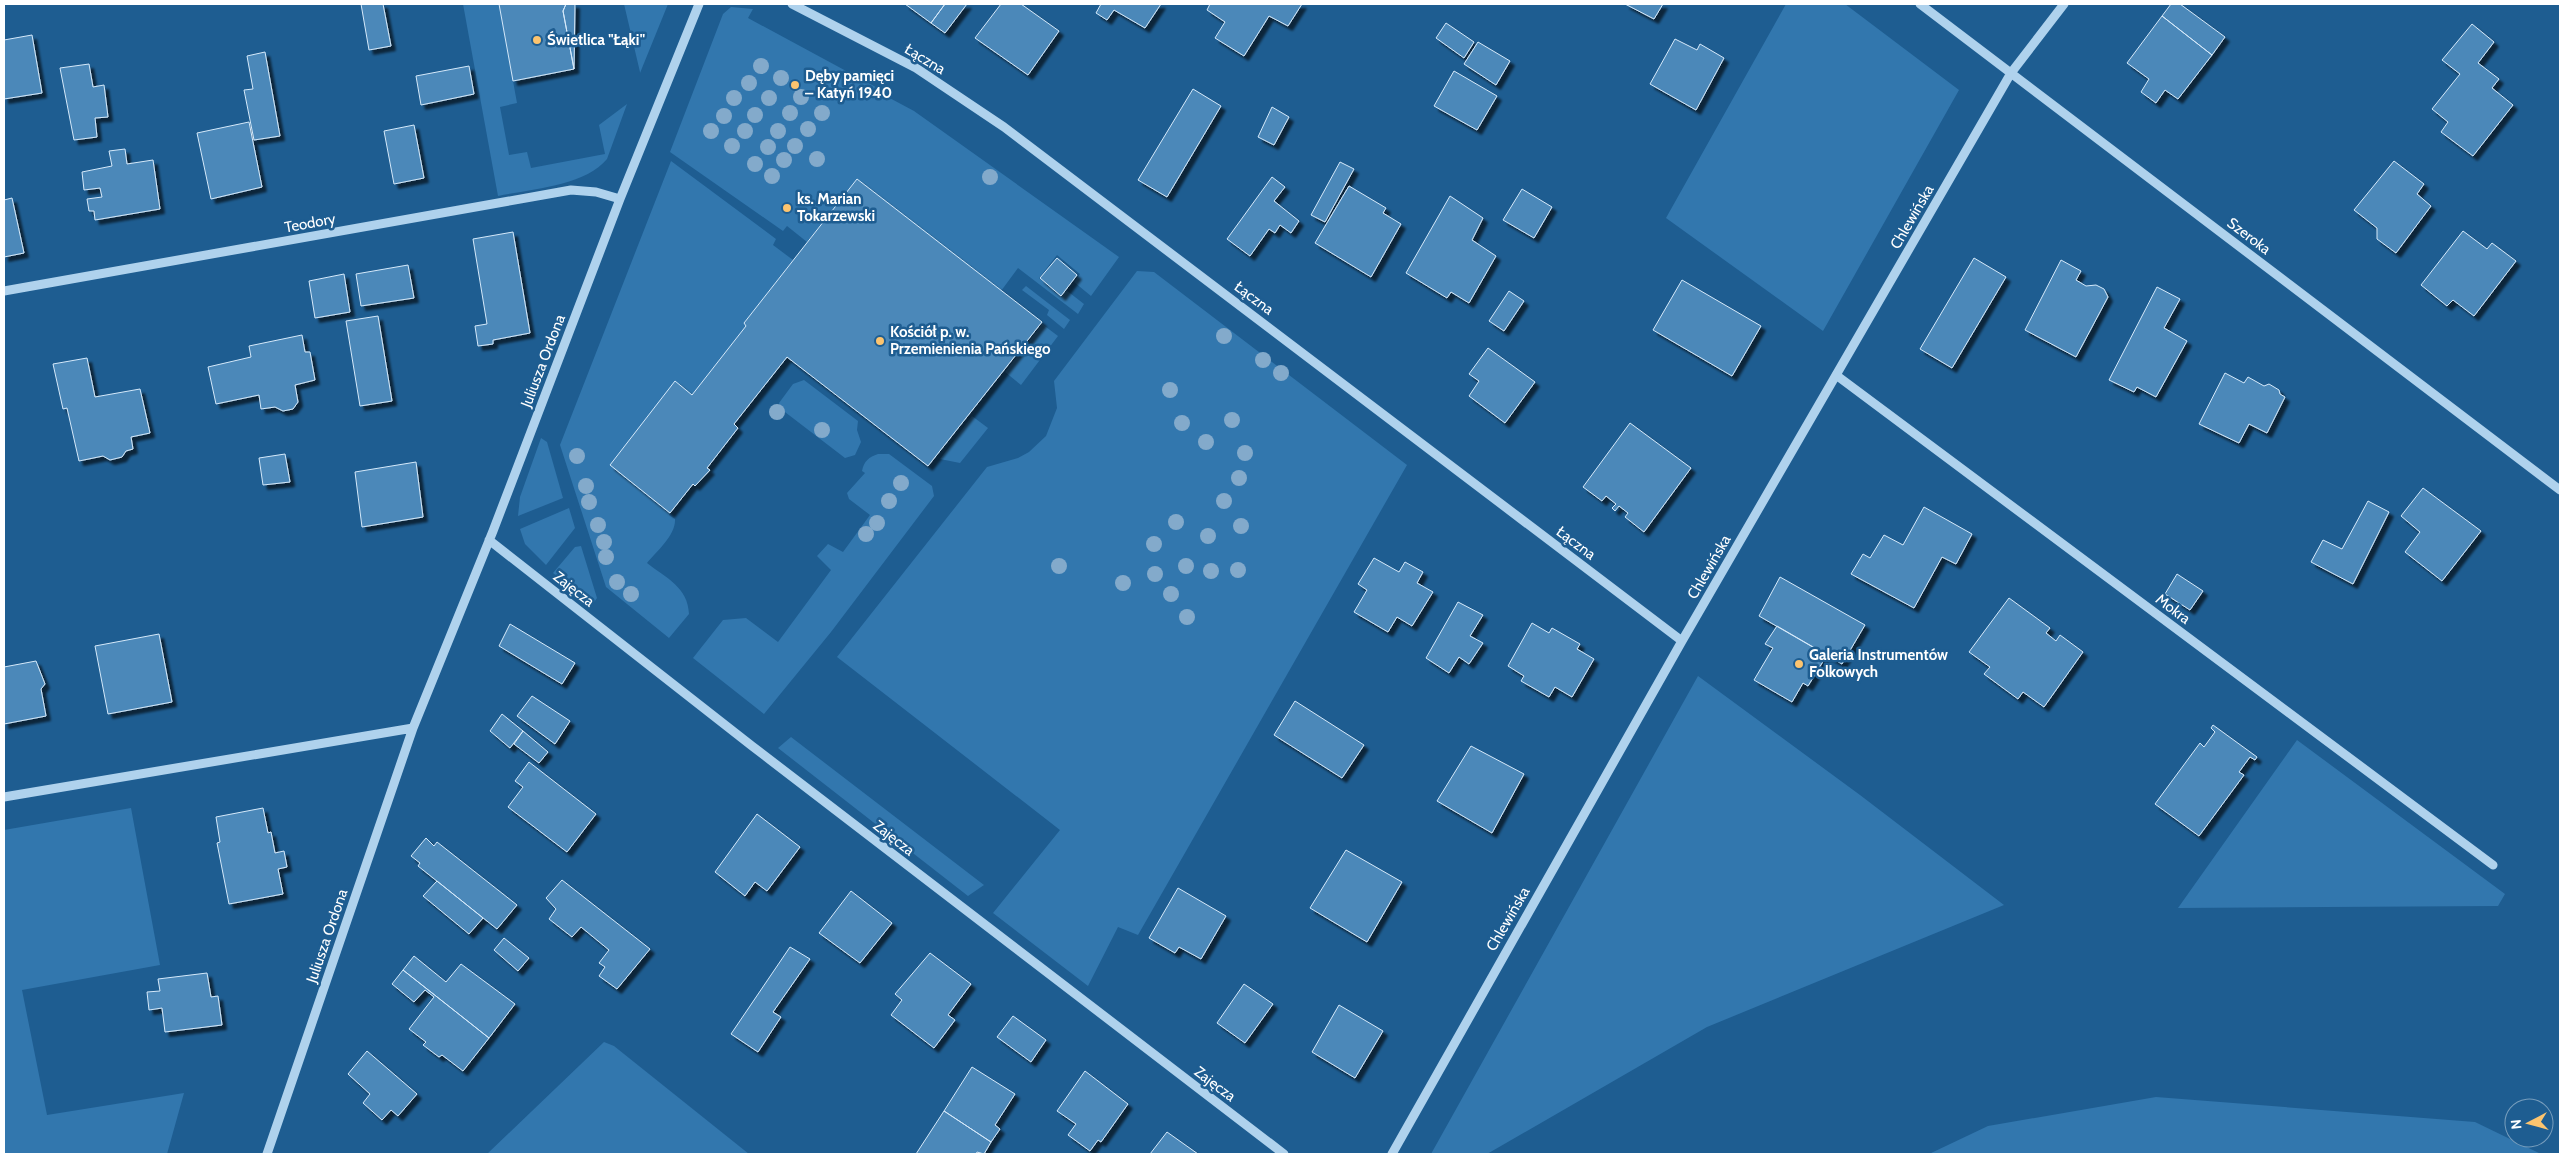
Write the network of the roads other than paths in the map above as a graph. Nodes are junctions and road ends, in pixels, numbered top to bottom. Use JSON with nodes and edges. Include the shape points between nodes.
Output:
{"nodes":[{"id":1,"x":699,"y":4,"type":"edge"},
{"id":2,"x":792,"y":4,"type":"edge"},
{"id":3,"x":1920,"y":4,"type":"edge"},
{"id":4,"x":2064,"y":4,"type":"edge"},
{"id":5,"x":2011,"y":73,"type":"junction"},
{"id":6,"x":620,"y":199,"type":"junction"},
{"id":7,"x":4,"y":291,"type":"edge"},
{"id":8,"x":1836,"y":375,"type":"junction"},
{"id":9,"x":2560,"y":490,"type":"edge"},
{"id":10,"x":489,"y":540,"type":"junction"},
{"id":11,"x":1682,"y":641,"type":"junction"},
{"id":12,"x":413,"y":728,"type":"junction"},
{"id":13,"x":4,"y":798,"type":"edge"},
{"id":14,"x":2493,"y":865,"type":"dead end"},
{"id":15,"x":267,"y":1154,"type":"edge"},
{"id":16,"x":1284,"y":1154,"type":"edge"},
{"id":17,"x":1392,"y":1154,"type":"edge"}],
"edges":[{"from":1,"to":6,"type":"street","name":"Juliusza Ordona"},
{"from":2,"to":11,"type":"street","name":"Łączna","via":[[916,68],[1004,127]]},
{"from":3,"to":5,"type":"street","name":"Szeroka"},
{"from":4,"to":5,"type":"street","name":"Chlewińska"},
{"from":5,"to":8,"type":"street","name":"Chlewińska"},
{"from":5,"to":9,"type":"street","name":"Szeroka"},
{"from":6,"to":7,"type":"street","name":"Teodory","via":[[596,192],[570,190]]},
{"from":6,"to":10,"type":"street","name":"Juliusza Ordona"},
{"from":8,"to":11,"type":"street","name":"Chlewińska"},
{"from":8,"to":14,"type":"street","name":"Mokra"},
{"from":10,"to":12,"type":"street","name":"Juliusza Ordona"},
{"from":10,"to":16,"type":"street","name":"Zajęcza"},
{"from":11,"to":17,"type":"street","name":"Chlewińska"},
{"from":12,"to":13,"type":"street"},
{"from":12,"to":15,"type":"street","name":"Juliusza Ordona"}]}
